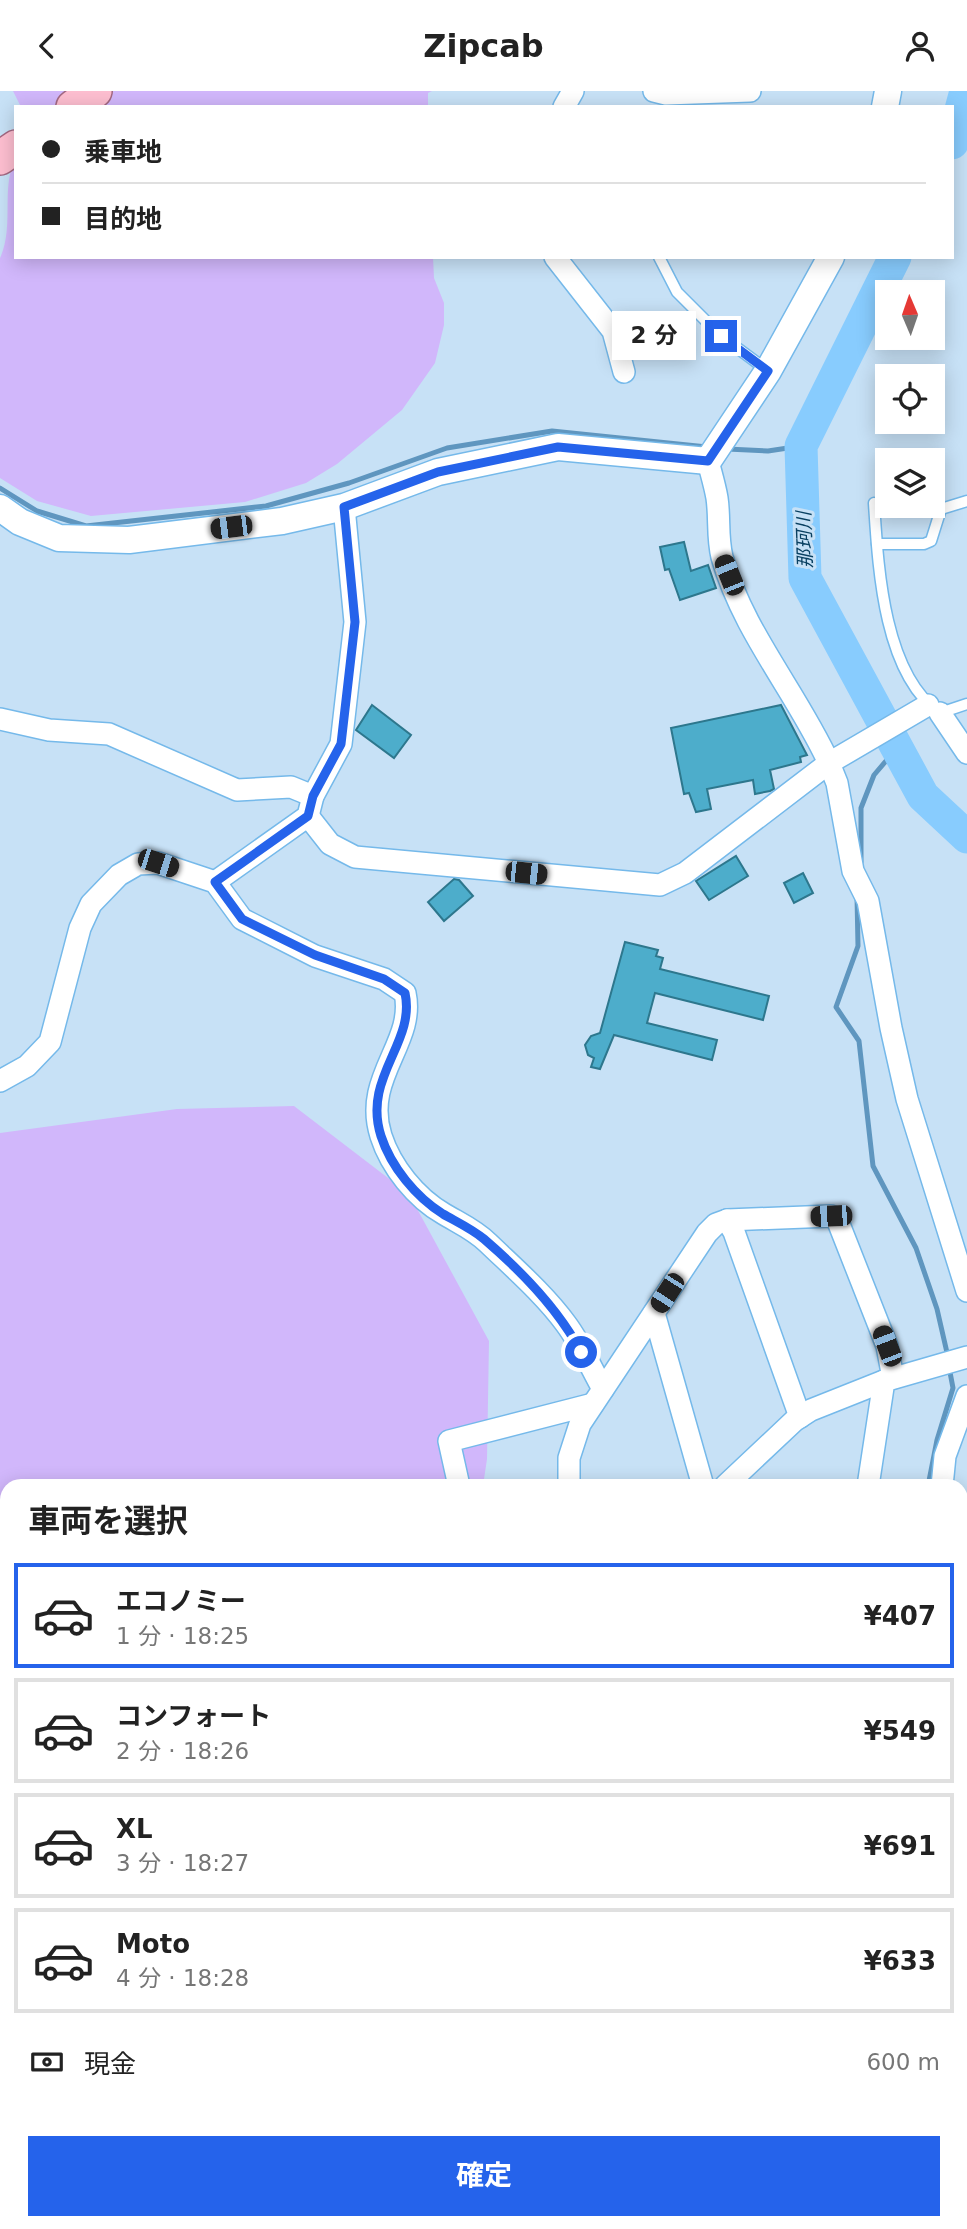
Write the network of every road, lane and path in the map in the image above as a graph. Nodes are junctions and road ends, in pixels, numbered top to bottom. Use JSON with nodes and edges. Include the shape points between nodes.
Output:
{"nodes":[{"id":1,"x":95,"y":91,"type":"edge"},
{"id":2,"x":654,"y":91,"type":"edge"},
{"id":3,"x":750,"y":91,"type":"edge"},
{"id":4,"x":713,"y":92,"type":"edge"},
{"id":5,"x":76,"y":105,"type":"edge"},
{"id":6,"x":557,"y":259,"type":"edge"},
{"id":7,"x":660,"y":259,"type":"edge"},
{"id":8,"x":830,"y":259,"type":"edge"},
{"id":9,"x":768,"y":371,"type":"junction"},
{"id":10,"x":624,"y":372,"type":"dead end"},
{"id":11,"x":708,"y":461,"type":"junction"},
{"id":12,"x":967,"y":501,"type":"edge"},
{"id":13,"x":874,"y":503,"type":"dead end"},
{"id":14,"x":344,"y":507,"type":"junction"},
{"id":15,"x":0,"y":508,"type":"edge"},
{"id":16,"x":877,"y":544,"type":"junction"},
{"id":17,"x":967,"y":704,"type":"edge"},
{"id":18,"x":929,"y":709,"type":"junction"},
{"id":19,"x":0,"y":719,"type":"edge"},
{"id":20,"x":967,"y":753,"type":"edge"},
{"id":21,"x":833,"y":760,"type":"junction"},
{"id":22,"x":311,"y":806,"type":"junction"},
{"id":23,"x":215,"y":882,"type":"junction"},
{"id":24,"x":0,"y":1081,"type":"edge"},
{"id":25,"x":727,"y":1220,"type":"junction"},
{"id":26,"x":967,"y":1291,"type":"edge"},
{"id":27,"x":654,"y":1313,"type":"junction"},
{"id":28,"x":967,"y":1357,"type":"edge"},
{"id":29,"x":889,"y":1380,"type":"junction"},
{"id":30,"x":967,"y":1396,"type":"edge"},
{"id":31,"x":598,"y":1397,"type":"junction"},
{"id":32,"x":800,"y":1417,"type":"junction"},
{"id":33,"x":457,"y":1479,"type":"edge"},
{"id":34,"x":569,"y":1479,"type":"edge"},
{"id":35,"x":701,"y":1479,"type":"edge"},
{"id":36,"x":734,"y":1479,"type":"edge"},
{"id":37,"x":869,"y":1479,"type":"edge"},
{"id":38,"x":943,"y":1479,"type":"edge"}],
"edges":[{"from":1,"to":5,"type":"main road"},
{"from":2,"to":4,"type":"street"},
{"from":3,"to":4,"type":"street"},
{"from":6,"to":10,"type":"street","via":[[612,331]]},
{"from":7,"to":9,"type":"lane","via":[[677,292],[721,336]]},
{"from":8,"to":9,"type":"street"},
{"from":9,"to":11,"type":"street"},
{"from":11,"to":14,"type":"street","via":[[558,447],[438,472]]},
{"from":11,"to":21,"type":"street","via":[[722,557],[732,581],[769,660]]},
{"from":12,"to":16,"type":"lane","via":[[941,509],[931,541]]},
{"from":13,"to":16,"type":"lane"},
{"from":14,"to":15,"type":"street","via":[[282,521],[115,540],[59,538]]},
{"from":14,"to":22,"type":"street","via":[[355,622],[351,677],[341,744]]},
{"from":16,"to":18,"type":"lane","via":[[891,634]]},
{"from":17,"to":18,"type":"lane"},
{"from":18,"to":20,"type":"street"},
{"from":18,"to":21,"type":"street"},
{"from":19,"to":22,"type":"street","via":[[49,730],[109,734],[237,790],[291,787]]},
{"from":21,"to":22,"type":"street","via":[[685,873],[660,884],[355,857],[330,844]]},
{"from":21,"to":26,"type":"street","via":[[853,871],[868,901],[907,1099]]},
{"from":22,"to":23,"type":"street"},
{"from":23,"to":24,"type":"street","via":[[158,863],[138,864],[119,875],[91,904],[80,928],[50,1042],[27,1066]]},
{"from":23,"to":31,"type":"street","via":[[242,919],[315,955],[384,979],[405,993],[405,1023],[377,1097],[380,1135],[388,1153],[422,1199],[486,1241],[566,1324]]},
{"from":25,"to":27,"type":"street","via":[[707,1233]]},
{"from":25,"to":29,"type":"street","via":[[837,1219],[887,1346]]},
{"from":25,"to":32,"type":"street"},
{"from":27,"to":31,"type":"street"},
{"from":27,"to":35,"type":"street"},
{"from":28,"to":29,"type":"street"},
{"from":29,"to":32,"type":"street"},
{"from":29,"to":37,"type":"street"},
{"from":30,"to":38,"type":"street"},
{"from":31,"to":33,"type":"street","via":[[449,1441]]},
{"from":31,"to":34,"type":"street","via":[[572,1442]]},
{"from":32,"to":36,"type":"street"}]}
